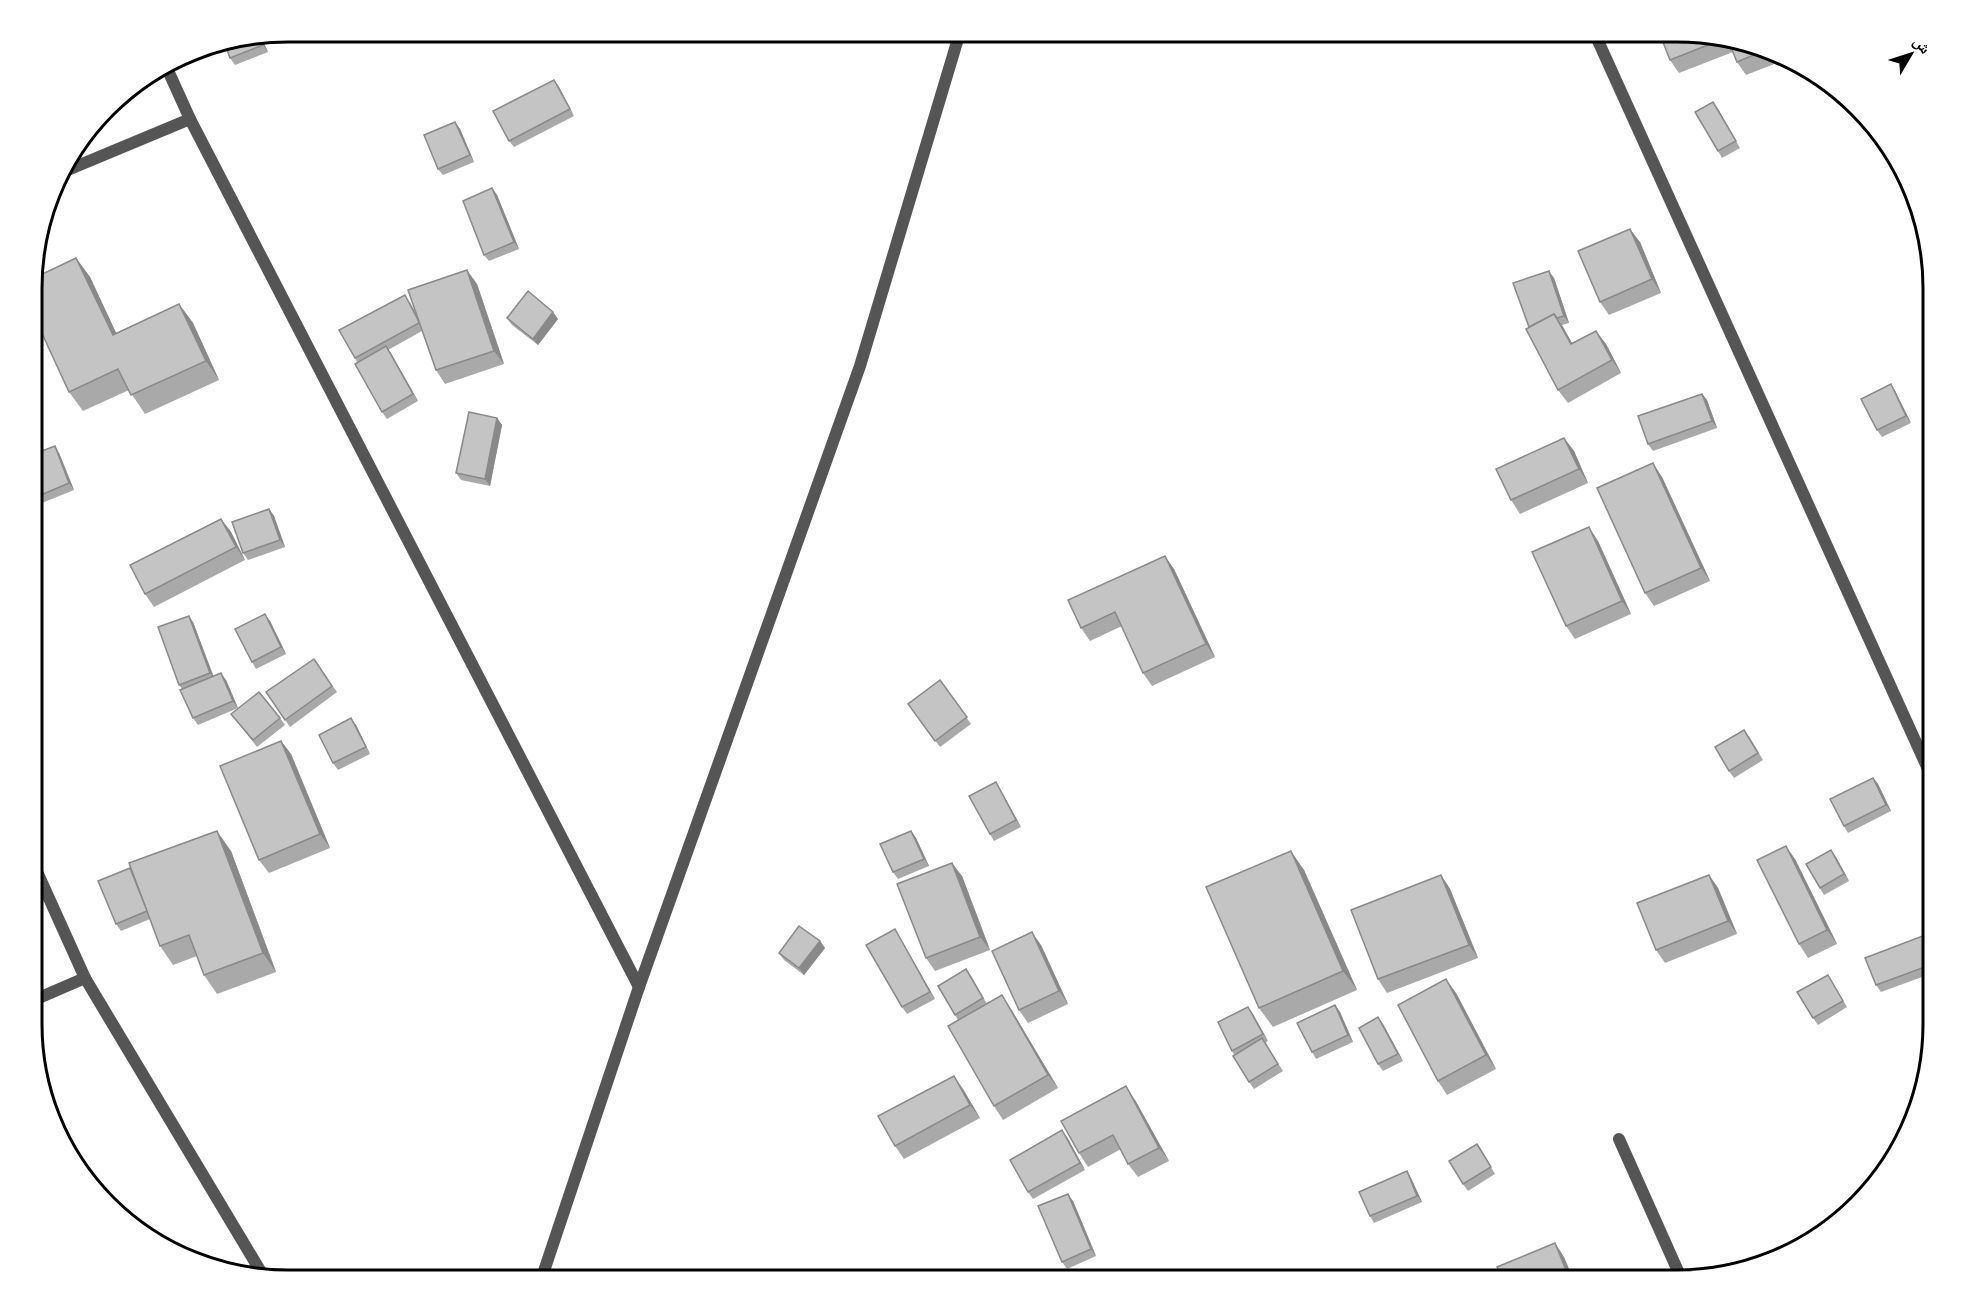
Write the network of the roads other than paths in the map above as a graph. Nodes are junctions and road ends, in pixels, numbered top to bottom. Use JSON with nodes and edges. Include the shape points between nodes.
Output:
{"nodes":[{"id":1,"x":957,"y":42,"type":"edge"},
{"id":2,"x":1599,"y":42,"type":"edge"},
{"id":3,"x":169,"y":73,"type":"edge"},
{"id":4,"x":190,"y":119,"type":"junction"},
{"id":5,"x":74,"y":168,"type":"edge"},
{"id":6,"x":1923,"y":758,"type":"edge"},
{"id":7,"x":42,"y":883,"type":"edge"},
{"id":8,"x":85,"y":978,"type":"junction"},
{"id":9,"x":639,"y":987,"type":"junction"},
{"id":10,"x":42,"y":997,"type":"edge"},
{"id":11,"x":1619,"y":1139,"type":"dead end"},
{"id":12,"x":259,"y":1268,"type":"edge"},
{"id":13,"x":544,"y":1270,"type":"edge"},
{"id":14,"x":1678,"y":1270,"type":"edge"}],
"edges":[{"from":1,"to":9,"type":"street","via":[[860,366]]},
{"from":2,"to":6,"type":"street"},
{"from":3,"to":4,"type":"street"},
{"from":4,"to":5,"type":"street"},
{"from":4,"to":9,"type":"street"},
{"from":7,"to":8,"type":"street"},
{"from":8,"to":10,"type":"street"},
{"from":8,"to":12,"type":"street"},
{"from":9,"to":13,"type":"street"},
{"from":11,"to":14,"type":"street"}]}
